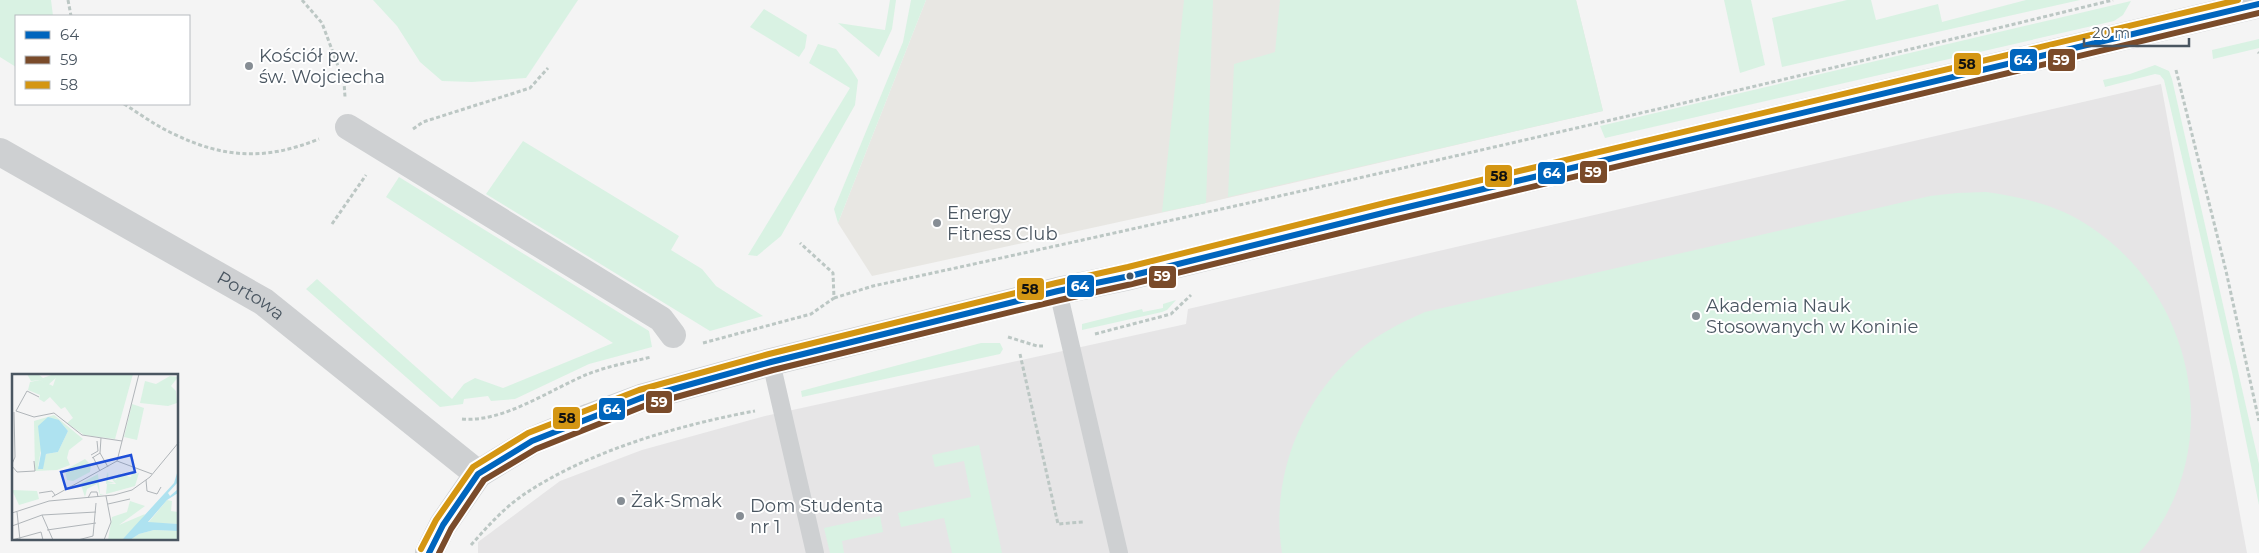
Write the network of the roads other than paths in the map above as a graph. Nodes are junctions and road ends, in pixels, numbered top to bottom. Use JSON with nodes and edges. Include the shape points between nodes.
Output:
{"nodes":[{"id":1,"x":2259,"y":4,"type":"edge"},
{"id":2,"x":348,"y":127,"type":"road end"},
{"id":3,"x":0,"y":152,"type":"edge"},
{"id":4,"x":1058,"y":291,"type":"junction"},
{"id":5,"x":673,"y":335,"type":"dead end"},
{"id":6,"x":771,"y":362,"type":"junction"},
{"id":7,"x":478,"y":474,"type":"junction"},
{"id":8,"x":429,"y":553,"type":"edge"},
{"id":9,"x":815,"y":553,"type":"edge"},
{"id":10,"x":1119,"y":553,"type":"edge"}],
"edges":[{"from":1,"to":4,"type":"street"},
{"from":2,"to":5,"type":"street","via":[[662,319]]},
{"from":3,"to":7,"type":"street","name":"Portowa","via":[[264,302]]},
{"from":4,"to":6,"type":"street"},
{"from":4,"to":10,"type":"lane"},
{"from":6,"to":7,"type":"street","via":[[641,398],[590,417],[532,441]]},
{"from":6,"to":9,"type":"lane"},
{"from":7,"to":8,"type":"street","via":[[443,525]]}]}
